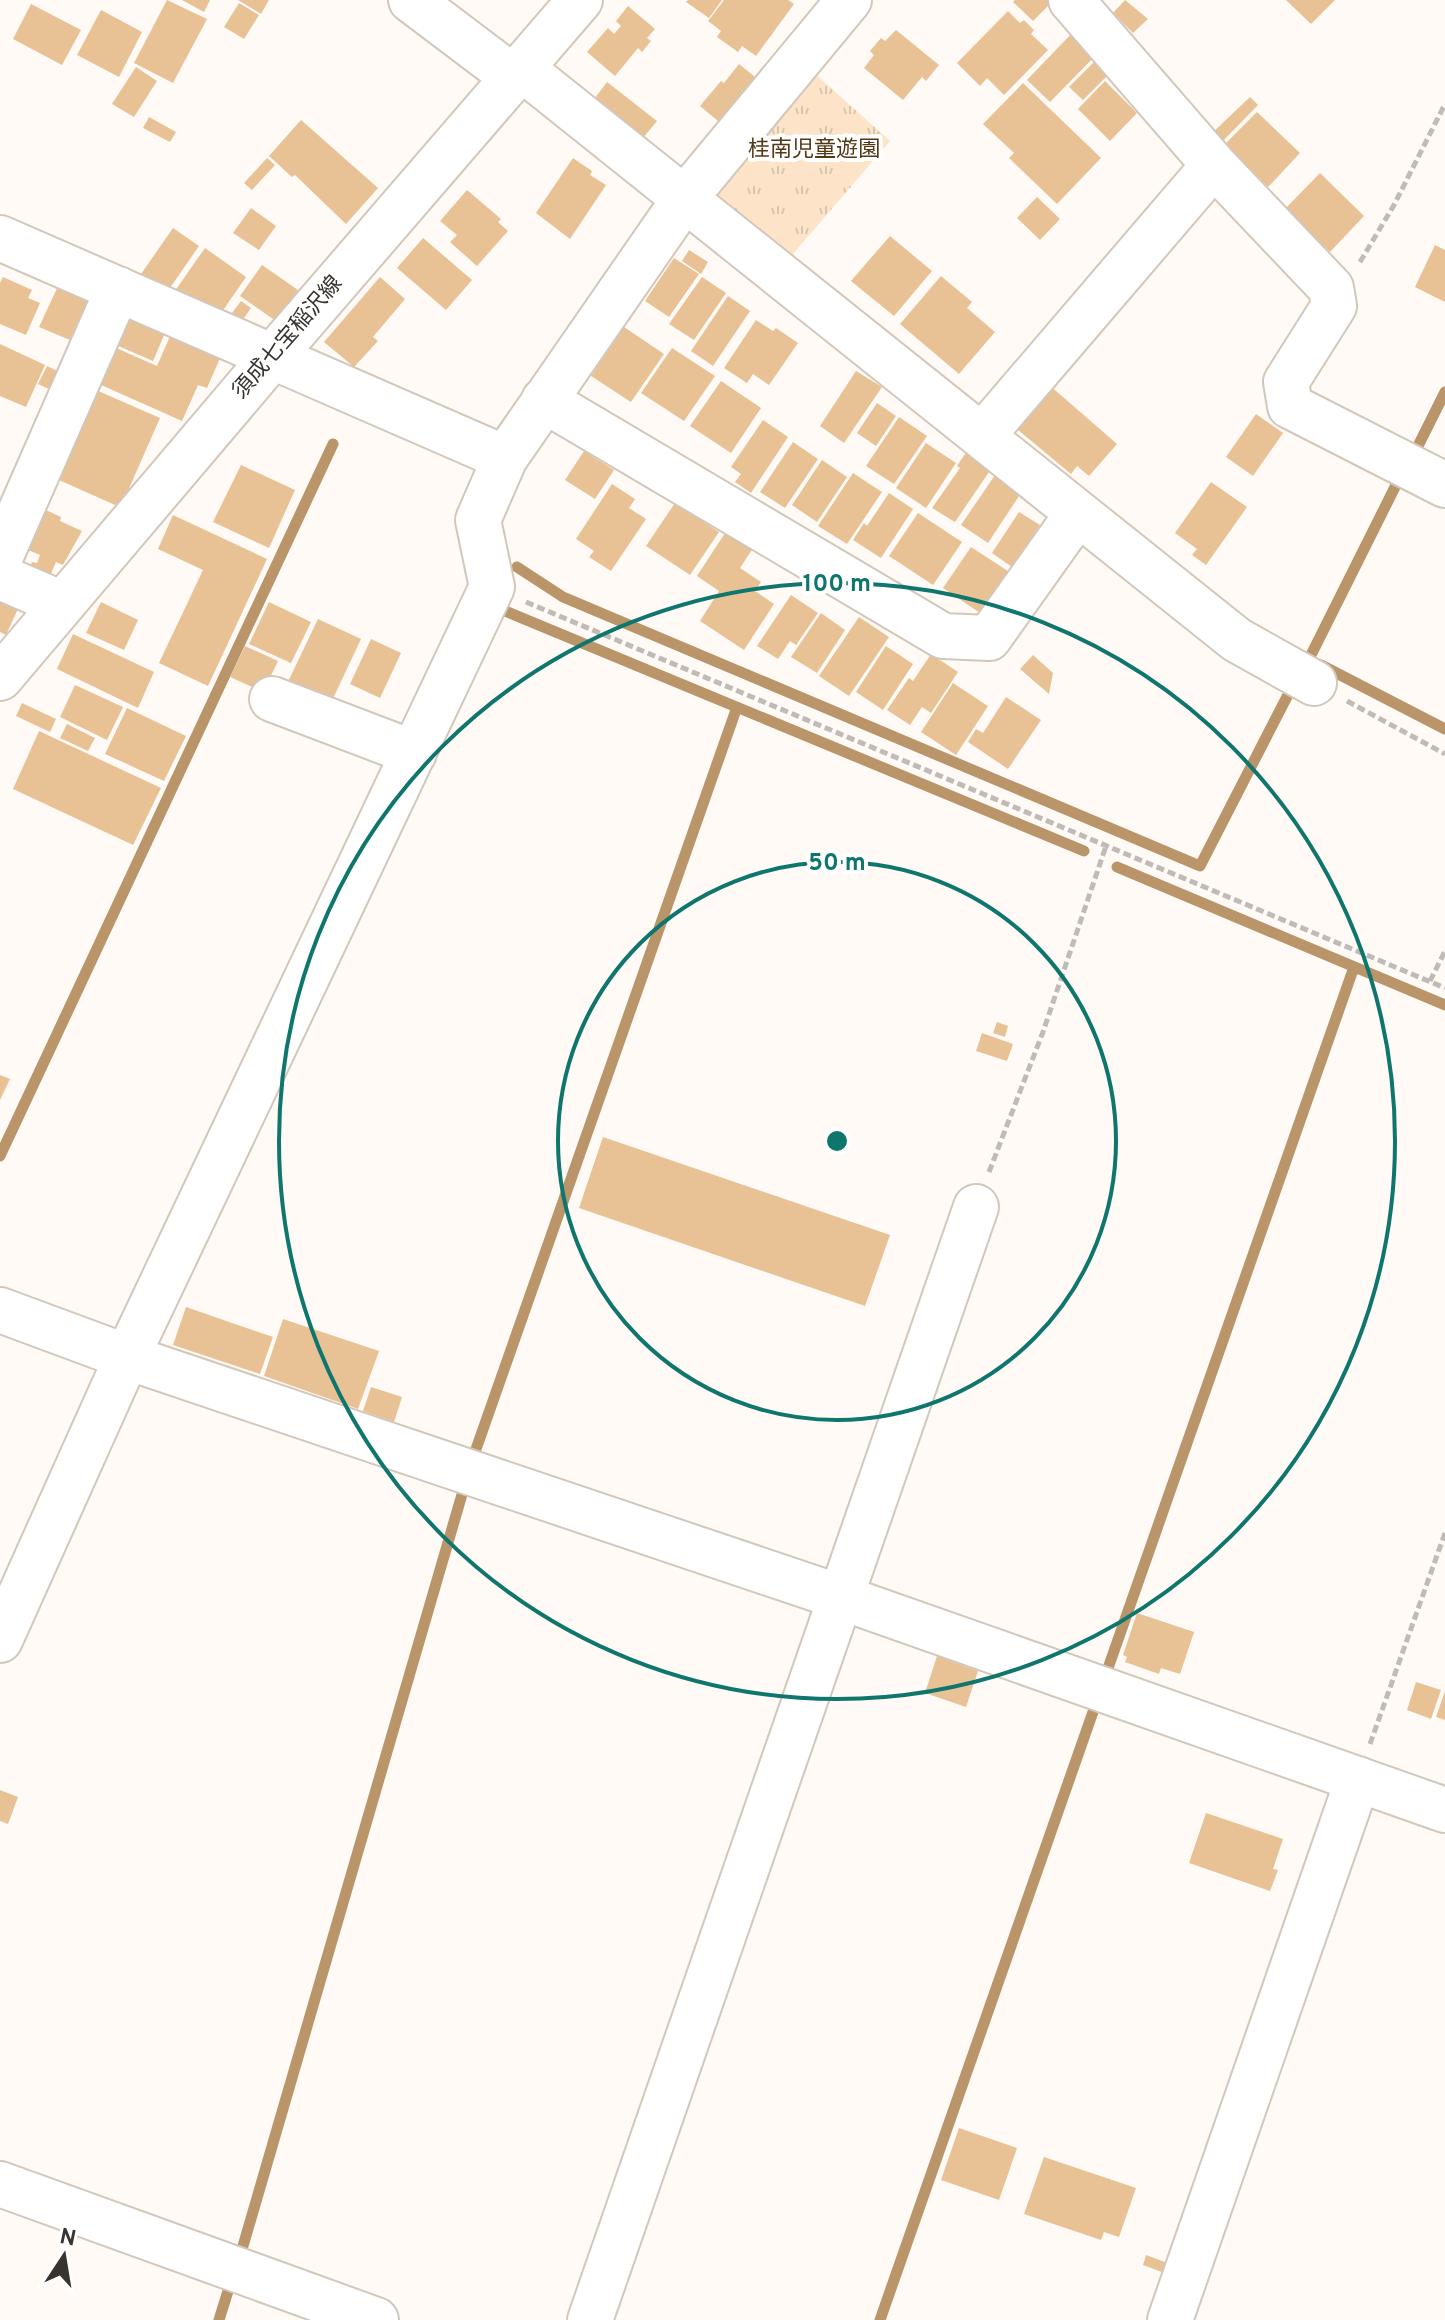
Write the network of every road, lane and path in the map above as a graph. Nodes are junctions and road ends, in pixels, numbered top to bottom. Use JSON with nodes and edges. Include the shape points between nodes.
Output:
{"nodes":[{"id":1,"x":411,"y":0,"type":"edge"},
{"id":2,"x":580,"y":0,"type":"edge"},
{"id":3,"x":849,"y":0,"type":"edge"},
{"id":4,"x":1071,"y":0,"type":"edge"},
{"id":5,"x":517,"y":73,"type":"junction"},
{"id":6,"x":1445,"y":104,"type":"edge"},
{"id":7,"x":1214,"y":165,"type":"junction"},
{"id":8,"x":685,"y":198,"type":"junction"},
{"id":9,"x":0,"y":238,"type":"edge"},
{"id":10,"x":118,"y":289,"type":"junction"},
{"id":11,"x":1334,"y":306,"type":"junction"},
{"id":12,"x":273,"y":356,"type":"junction"},
{"id":13,"x":544,"y":400,"type":"junction"},
{"id":14,"x":982,"y":436,"type":"junction"},
{"id":15,"x":505,"y":458,"type":"junction"},
{"id":16,"x":1445,"y":485,"type":"edge"},
{"id":17,"x":1078,"y":513,"type":"junction"},
{"id":18,"x":0,"y":558,"type":"edge"},
{"id":19,"x":0,"y":577,"type":"edge"},
{"id":20,"x":492,"y":587,"type":"junction"},
{"id":21,"x":62,"y":604,"type":"junction"},
{"id":22,"x":0,"y":678,"type":"edge"},
{"id":23,"x":1314,"y":683,"type":"joint"},
{"id":24,"x":272,"y":699,"type":"dead end"},
{"id":25,"x":401,"y":749,"type":"junction"},
{"id":26,"x":1445,"y":754,"type":"edge"},
{"id":27,"x":1106,"y":846,"type":"junction"},
{"id":28,"x":1445,"y":951,"type":"edge"},
{"id":29,"x":1430,"y":981,"type":"junction"},
{"id":30,"x":1445,"y":988,"type":"edge"},
{"id":31,"x":976,"y":1207,"type":"joint"},
{"id":32,"x":0,"y":1310,"type":"edge"},
{"id":33,"x":127,"y":1357,"type":"junction"},
{"id":34,"x":1445,"y":1533,"type":"edge"},
{"id":35,"x":840,"y":1597,"type":"junction"},
{"id":36,"x":1,"y":1633,"type":"edge"},
{"id":37,"x":1358,"y":1779,"type":"junction"},
{"id":38,"x":1445,"y":1810,"type":"edge"},
{"id":39,"x":0,"y":2184,"type":"edge"},
{"id":40,"x":376,"y":2320,"type":"edge"},
{"id":41,"x":590,"y":2320,"type":"edge"},
{"id":42,"x":1170,"y":2320,"type":"edge"}],
"edges":[{"from":1,"to":5,"type":"street"},
{"from":2,"to":5,"type":"street","name":"須成七宝稲沢線"},
{"from":3,"to":8,"type":"street"},
{"from":4,"to":7,"type":"street"},
{"from":5,"to":8,"type":"street"},
{"from":5,"to":12,"type":"street","name":"須成七宝稲沢線"},
{"from":6,"to":11,"type":"path"},
{"from":7,"to":11,"type":"street","via":[[1331,288]]},
{"from":7,"to":14,"type":"street"},
{"from":8,"to":13,"type":"street"},
{"from":8,"to":14,"type":"street"},
{"from":9,"to":10,"type":"street"},
{"from":10,"to":12,"type":"street"},
{"from":10,"to":18,"type":"street"},
{"from":11,"to":16,"type":"street","via":[[1286,382],[1290,406]]},
{"from":12,"to":15,"type":"street"},
{"from":12,"to":21,"type":"street","name":"須成七宝稲沢線"},
{"from":13,"to":15,"type":"street"},
{"from":13,"to":17,"type":"street","via":[[943,636],[989,638]]},
{"from":14,"to":17,"type":"street"},
{"from":15,"to":20,"type":"street","via":[[478,520]]},
{"from":17,"to":23,"type":"street","via":[[1237,640]]},
{"from":19,"to":21,"type":"street"},
{"from":20,"to":25,"type":"street"},
{"from":20,"to":27,"type":"path"},
{"from":21,"to":22,"type":"street","name":"須成七宝稲沢線"},
{"from":23,"to":26,"type":"path"},
{"from":24,"to":25,"type":"street"},
{"from":25,"to":33,"type":"street"},
{"from":27,"to":29,"type":"path"},
{"from":27,"to":31,"type":"path"},
{"from":28,"to":29,"type":"path"},
{"from":29,"to":30,"type":"path"},
{"from":31,"to":35,"type":"street"},
{"from":32,"to":33,"type":"street"},
{"from":33,"to":35,"type":"street"},
{"from":33,"to":36,"type":"street"},
{"from":34,"to":37,"type":"path"},
{"from":35,"to":37,"type":"street"},
{"from":35,"to":41,"type":"street"},
{"from":37,"to":38,"type":"street"},
{"from":37,"to":42,"type":"street"},
{"from":39,"to":40,"type":"street"}]}
